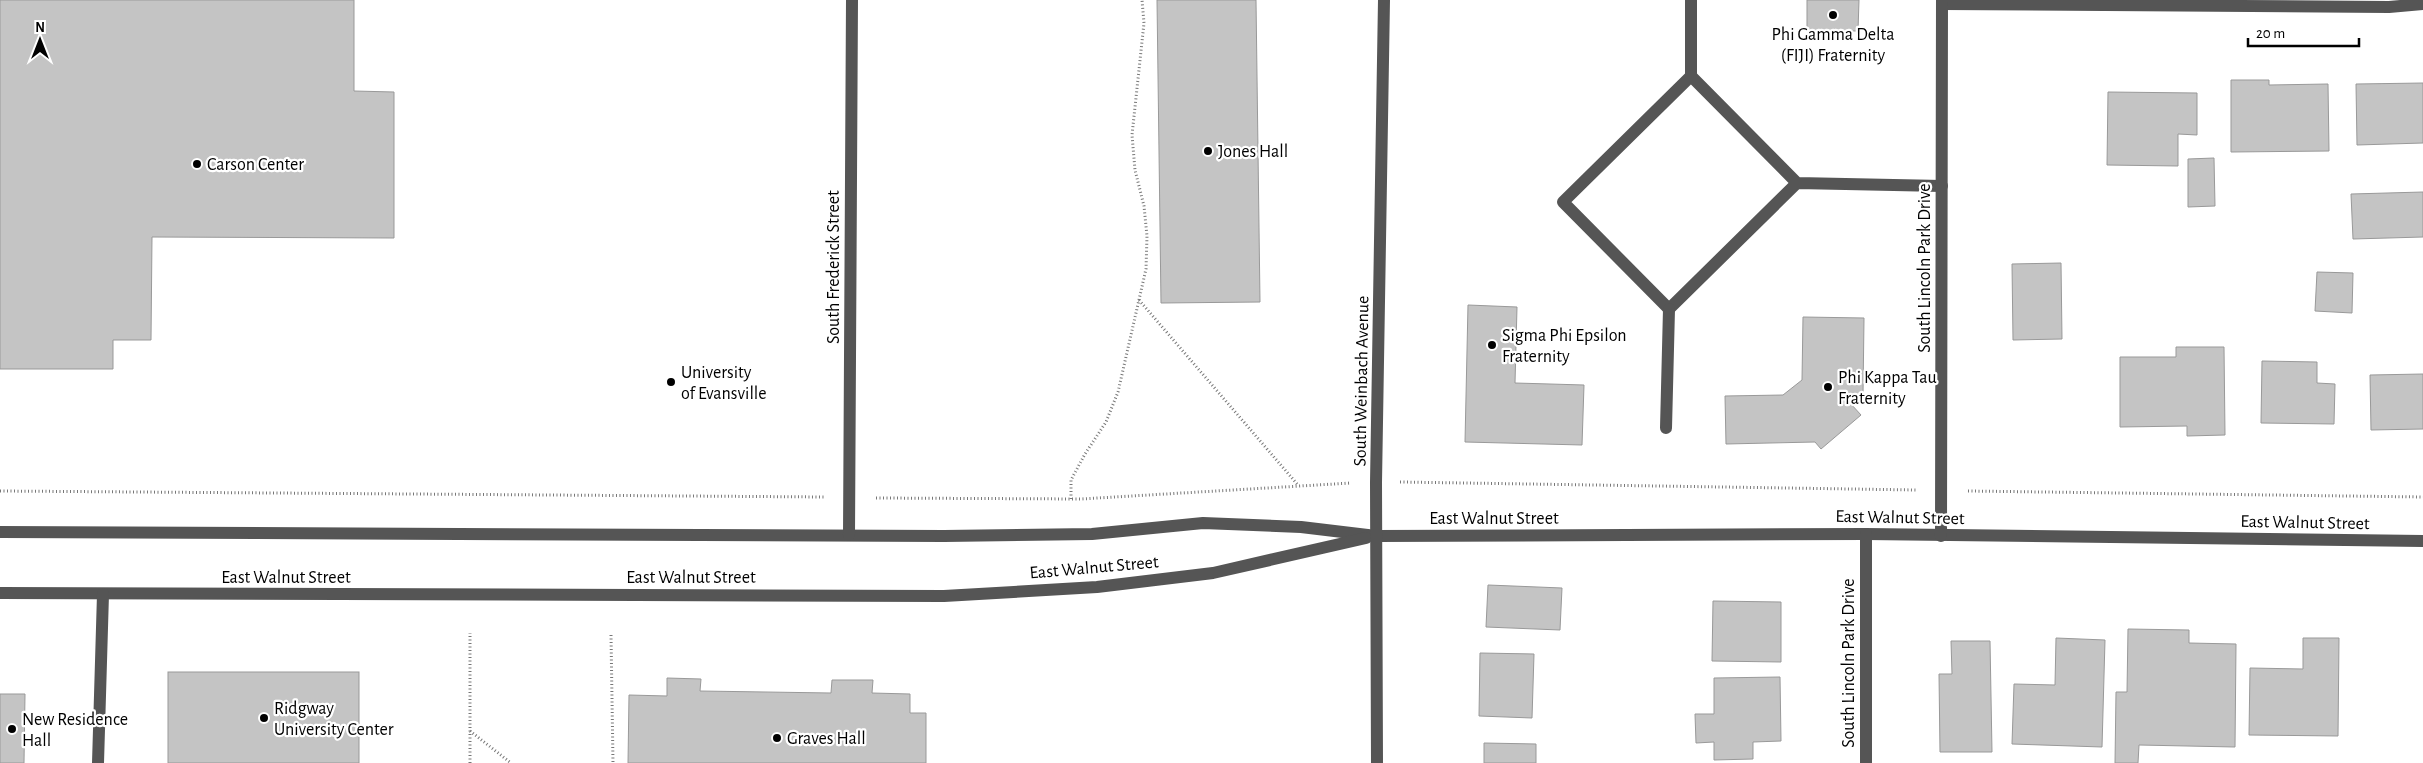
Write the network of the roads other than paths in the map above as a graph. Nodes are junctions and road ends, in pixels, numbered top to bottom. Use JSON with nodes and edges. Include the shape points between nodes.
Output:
{"nodes":[{"id":1,"x":852,"y":0,"type":"edge"},
{"id":2,"x":1384,"y":0,"type":"edge"},
{"id":3,"x":1691,"y":0,"type":"edge"},
{"id":4,"x":1942,"y":2,"type":"edge"},
{"id":5,"x":2423,"y":4,"type":"edge"},
{"id":6,"x":1691,"y":76,"type":"junction"},
{"id":7,"x":1797,"y":183,"type":"junction"},
{"id":8,"x":1942,"y":186,"type":"junction"},
{"id":9,"x":1669,"y":309,"type":"junction"},
{"id":10,"x":1666,"y":428,"type":"dead end"},
{"id":11,"x":0,"y":532,"type":"edge"},
{"id":12,"x":1866,"y":534,"type":"junction"},
{"id":13,"x":849,"y":535,"type":"junction"},
{"id":14,"x":1376,"y":536,"type":"junction"},
{"id":15,"x":1941,"y":536,"type":"junction"},
{"id":16,"x":2423,"y":540,"type":"edge"},
{"id":17,"x":0,"y":593,"type":"edge"},
{"id":18,"x":102,"y":594,"type":"junction"},
{"id":19,"x":98,"y":763,"type":"edge"},
{"id":20,"x":1377,"y":763,"type":"edge"},
{"id":21,"x":1866,"y":763,"type":"edge"}],
"edges":[{"from":1,"to":13,"type":"street","name":"South Frederick Street"},
{"from":2,"to":14,"type":"street","name":"South Weinbach Avenue"},
{"from":3,"to":6,"type":"street"},
{"from":4,"to":5,"type":"street","via":[[2389,7]]},
{"from":4,"to":8,"type":"street","name":"South Lincoln Park Drive"},
{"from":6,"to":7,"type":"street"},
{"from":6,"to":9,"type":"street","via":[[1563,202]]},
{"from":7,"to":8,"type":"street"},
{"from":7,"to":9,"type":"street"},
{"from":8,"to":15,"type":"street","name":"South Lincoln Park Drive"},
{"from":9,"to":10,"type":"street"},
{"from":11,"to":13,"type":"street","name":"East Walnut Street"},
{"from":12,"to":14,"type":"street","name":"East Walnut Street"},
{"from":12,"to":15,"type":"street","name":"East Walnut Street"},
{"from":12,"to":21,"type":"street","name":"South Lincoln Park Drive"},
{"from":13,"to":14,"type":"street","name":"East Walnut Street","via":[[1092,534],[1203,523],[1301,527]]},
{"from":14,"to":18,"type":"street","name":"East Walnut Street","via":[[1213,573],[1097,587],[944,596]]},
{"from":14,"to":20,"type":"street","name":"South Weinbach Avenue"},
{"from":15,"to":16,"type":"street","name":"East Walnut Street"},
{"from":17,"to":18,"type":"street","name":"East Walnut Street"},
{"from":18,"to":19,"type":"street"}]}
